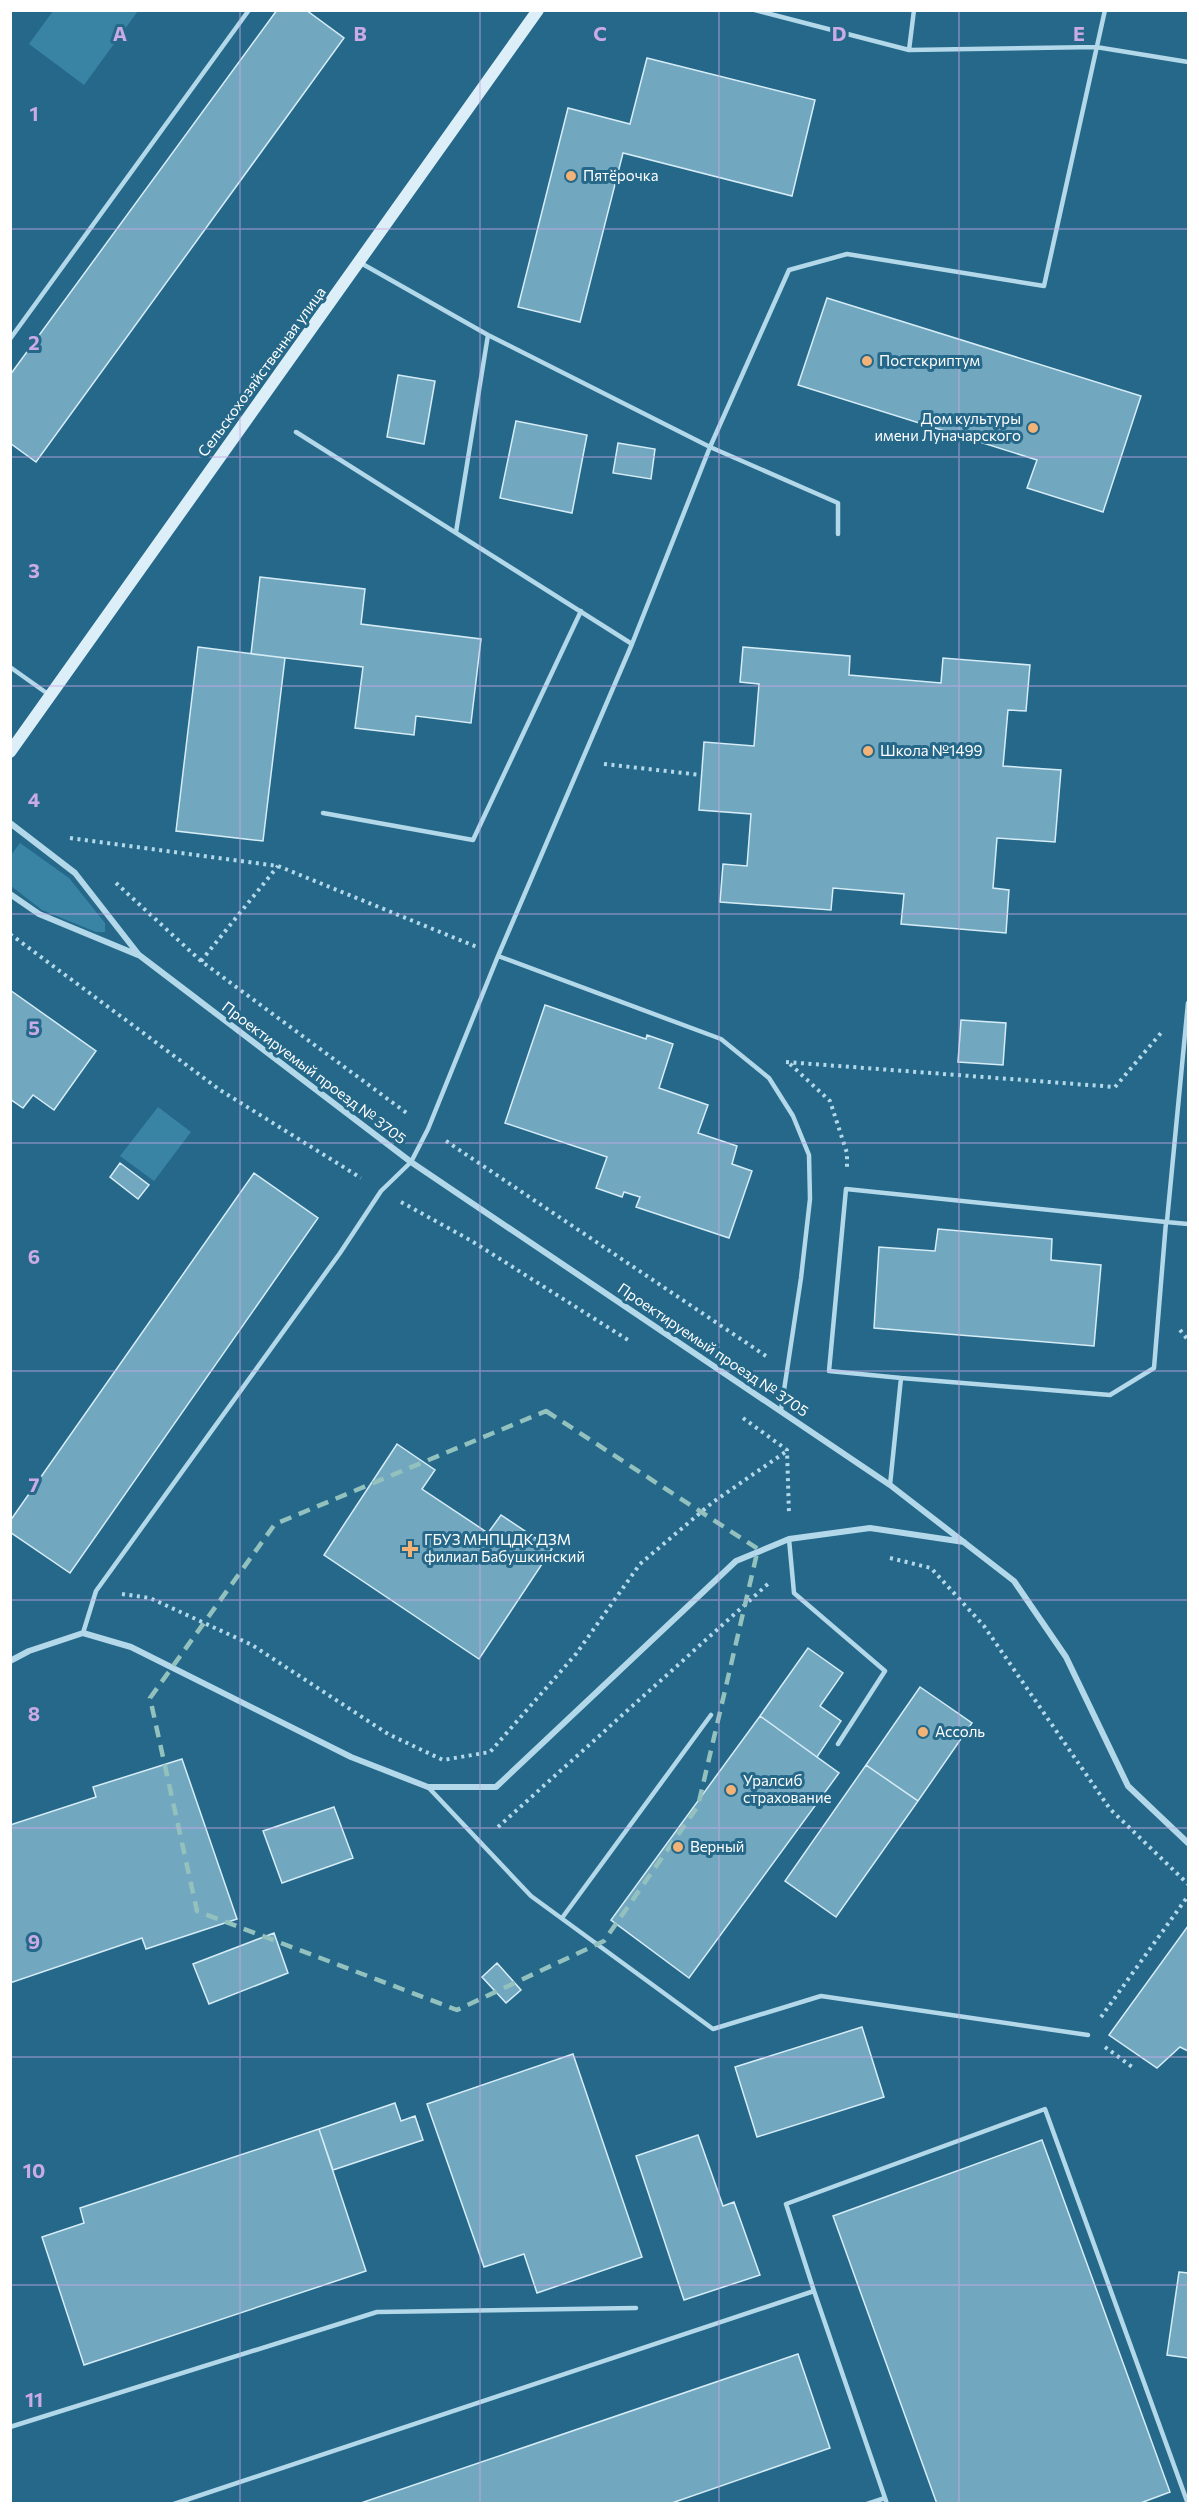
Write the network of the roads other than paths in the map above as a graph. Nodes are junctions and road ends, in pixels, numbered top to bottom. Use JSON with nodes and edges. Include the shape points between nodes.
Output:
{"nodes":[{"id":1,"x":249,"y":10,"type":"edge"},
{"id":2,"x":538,"y":10,"type":"edge"},
{"id":3,"x":755,"y":10,"type":"edge"},
{"id":4,"x":914,"y":10,"type":"edge"},
{"id":5,"x":1105,"y":10,"type":"edge"},
{"id":6,"x":1096,"y":47,"type":"junction"},
{"id":7,"x":909,"y":50,"type":"junction"},
{"id":8,"x":1188,"y":62,"type":"edge"},
{"id":9,"x":359,"y":262,"type":"junction"},
{"id":10,"x":489,"y":335,"type":"junction"},
{"id":11,"x":10,"y":339,"type":"edge"},
{"id":12,"x":296,"y":432,"type":"dead end"},
{"id":13,"x":710,"y":447,"type":"junction"},
{"id":14,"x":456,"y":532,"type":"junction"},
{"id":15,"x":837,"y":534,"type":"dead end"},
{"id":16,"x":581,"y":611,"type":"junction"},
{"id":17,"x":632,"y":644,"type":"junction"},
{"id":18,"x":10,"y":667,"type":"edge"},
{"id":19,"x":50,"y":695,"type":"junction"},
{"id":20,"x":10,"y":752,"type":"edge"},
{"id":21,"x":322,"y":813,"type":"dead end"},
{"id":22,"x":10,"y":823,"type":"edge"},
{"id":23,"x":10,"y":894,"type":"edge"},
{"id":24,"x":138,"y":955,"type":"junction"},
{"id":25,"x":498,"y":956,"type":"junction"},
{"id":26,"x":1188,"y":1003,"type":"edge"},
{"id":27,"x":411,"y":1162,"type":"junction"},
{"id":28,"x":1167,"y":1221,"type":"junction"},
{"id":29,"x":1188,"y":1224,"type":"edge"},
{"id":30,"x":901,"y":1378,"type":"junction"},
{"id":31,"x":781,"y":1410,"type":"junction"},
{"id":32,"x":891,"y":1485,"type":"junction"},
{"id":33,"x":789,"y":1539,"type":"junction"},
{"id":34,"x":965,"y":1542,"type":"junction"},
{"id":35,"x":83,"y":1633,"type":"junction"},
{"id":36,"x":10,"y":1661,"type":"edge"},
{"id":37,"x":711,"y":1715,"type":"dead end"},
{"id":38,"x":838,"y":1744,"type":"dead end"},
{"id":39,"x":428,"y":1787,"type":"junction"},
{"id":40,"x":1188,"y":1843,"type":"edge"},
{"id":41,"x":562,"y":1918,"type":"junction"},
{"id":42,"x":1088,"y":2035,"type":"road end"},
{"id":43,"x":814,"y":2291,"type":"junction"},
{"id":44,"x":636,"y":2308,"type":"dead end"},
{"id":45,"x":10,"y":2427,"type":"edge"},
{"id":46,"x":886,"y":2501,"type":"edge"},
{"id":47,"x":174,"y":2504,"type":"edge"},
{"id":48,"x":867,"y":2504,"type":"edge"},
{"id":49,"x":1188,"y":2504,"type":"edge"}],
"edges":[{"from":1,"to":11,"type":"lane"},
{"from":2,"to":9,"type":"main road","name":"Сельскохозяйственная улица"},
{"from":3,"to":7,"type":"lane"},
{"from":4,"to":7,"type":"lane"},
{"from":5,"to":6,"type":"lane"},
{"from":6,"to":7,"type":"lane"},
{"from":6,"to":8,"type":"lane"},
{"from":6,"to":13,"type":"lane","via":[[1044,286],[847,254],[789,270]]},
{"from":9,"to":10,"type":"lane"},
{"from":9,"to":19,"type":"main road","name":"Сельскохозяйственная улица"},
{"from":10,"to":13,"type":"lane"},
{"from":10,"to":14,"type":"lane"},
{"from":12,"to":14,"type":"lane"},
{"from":13,"to":15,"type":"lane","via":[[838,503]]},
{"from":13,"to":17,"type":"lane"},
{"from":14,"to":16,"type":"lane"},
{"from":16,"to":17,"type":"lane"},
{"from":16,"to":21,"type":"lane","via":[[473,840]]},
{"from":17,"to":25,"type":"lane"},
{"from":18,"to":19,"type":"lane"},
{"from":19,"to":20,"type":"main road","name":"Сельскохозяйственная улица"},
{"from":22,"to":24,"type":"street","name":"Проектируемый проезд № 3705","via":[[75,873]]},
{"from":23,"to":24,"type":"street","name":"Проектируемый проезд № 3705","via":[[39,914]]},
{"from":24,"to":27,"type":"street","name":"Проектируемый проезд № 3705"},
{"from":25,"to":27,"type":"lane"},
{"from":25,"to":31,"type":"lane","via":[[720,1040],[769,1078],[793,1116],[809,1155],[810,1199]]},
{"from":26,"to":28,"type":"lane"},
{"from":27,"to":31,"type":"street","name":"Проектируемый проезд № 3705"},
{"from":27,"to":35,"type":"lane","via":[[381,1191],[96,1591]]},
{"from":28,"to":29,"type":"lane"},
{"from":28,"to":30,"type":"lane","via":[[1154,1368],[1110,1395]]},
{"from":28,"to":30,"type":"lane","via":[[846,1189],[829,1371]]},
{"from":30,"to":32,"type":"lane"},
{"from":31,"to":32,"type":"street","name":"Проектируемый проезд № 3705"},
{"from":32,"to":34,"type":"street","name":"Проектируемый проезд № 3705"},
{"from":33,"to":34,"type":"street","via":[[870,1528]]},
{"from":33,"to":38,"type":"lane","via":[[794,1593],[885,1671]]},
{"from":33,"to":39,"type":"street","via":[[736,1561],[496,1787]]},
{"from":34,"to":40,"type":"street","name":"Проектируемый проезд № 3705","via":[[1014,1581],[1066,1657],[1128,1786]]},
{"from":35,"to":36,"type":"street"},
{"from":35,"to":39,"type":"street","via":[[131,1647],[351,1757]]},
{"from":37,"to":41,"type":"lane"},
{"from":39,"to":41,"type":"lane","via":[[531,1896]]},
{"from":41,"to":42,"type":"lane","via":[[713,2029],[821,1996]]},
{"from":43,"to":46,"type":"lane"},
{"from":43,"to":47,"type":"lane"},
{"from":43,"to":49,"type":"lane","via":[[786,2204],[1046,2109]]},
{"from":44,"to":45,"type":"lane","via":[[377,2312]]},
{"from":46,"to":48,"type":"lane"}]}
